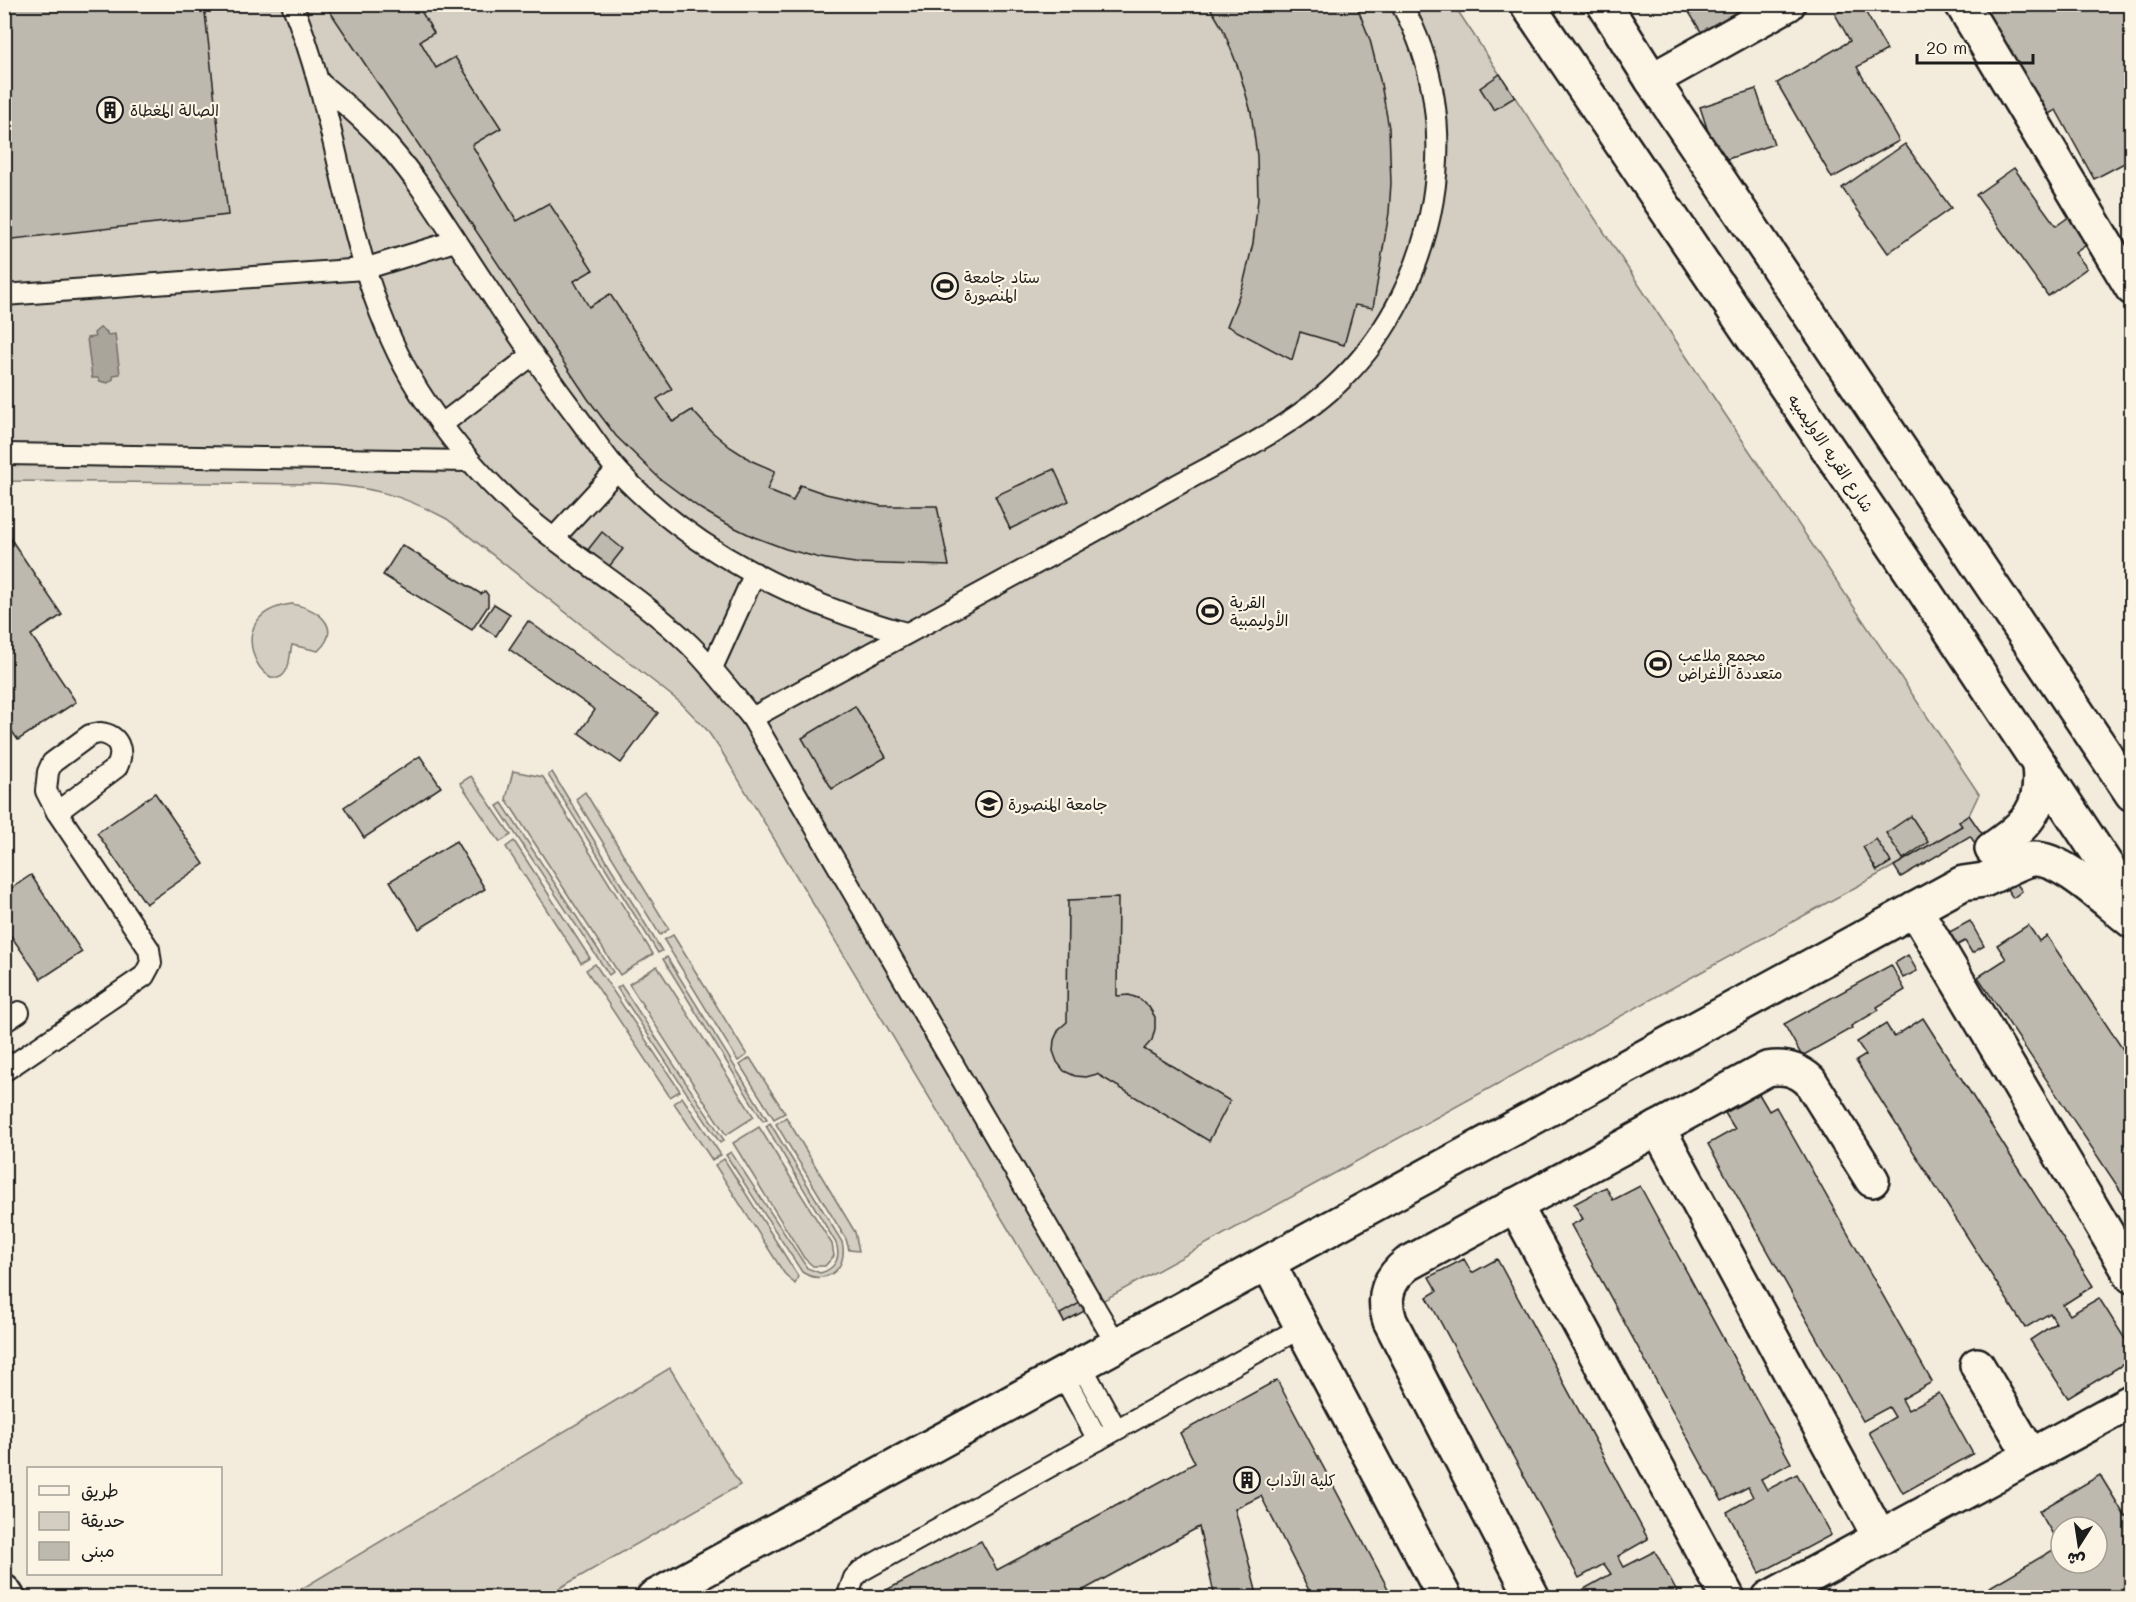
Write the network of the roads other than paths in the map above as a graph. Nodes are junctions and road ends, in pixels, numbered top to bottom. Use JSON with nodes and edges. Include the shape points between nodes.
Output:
{"nodes":[{"id":1,"x":292,"y":4,"type":"edge"},
{"id":2,"x":1401,"y":4,"type":"edge"},
{"id":3,"x":1527,"y":4,"type":"edge"},
{"id":4,"x":1604,"y":4,"type":"edge"},
{"id":5,"x":1788,"y":4,"type":"edge"},
{"id":6,"x":1962,"y":4,"type":"edge"},
{"id":7,"x":1652,"y":80,"type":"junction"},
{"id":8,"x":320,"y":83,"type":"junction"},
{"id":9,"x":455,"y":241,"type":"junction"},
{"id":10,"x":363,"y":269,"type":"junction"},
{"id":11,"x":2132,"y":288,"type":"edge"},
{"id":12,"x":4,"y":295,"type":"edge"},
{"id":13,"x":531,"y":356,"type":"junction"},
{"id":14,"x":441,"y":425,"type":"junction"},
{"id":15,"x":4,"y":454,"type":"edge"},
{"id":16,"x":470,"y":461,"type":"junction"},
{"id":17,"x":617,"y":470,"type":"junction"},
{"id":18,"x":554,"y":538,"type":"junction"},
{"id":19,"x":754,"y":573,"type":"junction"},
{"id":20,"x":906,"y":633,"type":"junction"},
{"id":21,"x":712,"y":668,"type":"junction"},
{"id":22,"x":752,"y":718,"type":"junction"},
{"id":23,"x":2039,"y":766,"type":"junction"},
{"id":24,"x":2132,"y":794,"type":"edge"},
{"id":25,"x":57,"y":812,"type":"dead end"},
{"id":26,"x":1995,"y":862,"type":"junction"},
{"id":27,"x":2132,"y":904,"type":"edge"},
{"id":28,"x":1914,"y":909,"type":"junction"},
{"id":29,"x":2132,"y":921,"type":"edge"},
{"id":30,"x":4,"y":1071,"type":"edge"},
{"id":31,"x":1658,"y":1128,"type":"junction"},
{"id":32,"x":1872,"y":1180,"type":"dead end"},
{"id":33,"x":1515,"y":1205,"type":"junction"},
{"id":34,"x":1268,"y":1263,"type":"junction"},
{"id":35,"x":2132,"y":1276,"type":"edge"},
{"id":36,"x":1302,"y":1327,"type":"junction"},
{"id":37,"x":1117,"y":1345,"type":"junction"},
{"id":38,"x":1977,"y":1365,"type":"dead end"},
{"id":39,"x":1072,"y":1370,"type":"junction"},
{"id":40,"x":2132,"y":1401,"type":"edge"},
{"id":41,"x":1116,"y":1430,"type":"junction"},
{"id":42,"x":1098,"y":1440,"type":"junction"},
{"id":43,"x":2031,"y":1456,"type":"junction"},
{"id":44,"x":1880,"y":1538,"type":"junction"},
{"id":45,"x":4,"y":1592,"type":"edge"},
{"id":46,"x":1786,"y":1594,"type":"edge"},
{"id":47,"x":8,"y":1598,"type":"edge"},
{"id":48,"x":653,"y":1598,"type":"edge"},
{"id":49,"x":847,"y":1598,"type":"edge"},
{"id":50,"x":1445,"y":1598,"type":"edge"},
{"id":51,"x":1533,"y":1598,"type":"edge"},
{"id":52,"x":1728,"y":1598,"type":"edge"}],
"edges":[{"from":1,"to":8,"type":"lane"},
{"from":2,"to":20,"type":"lane","via":[[1429,77],[1436,124],[1435,184],[1413,273],[1397,307],[1363,357],[1332,388],[1277,428]]},
{"from":3,"to":23,"type":"street","name":"شارع القريه الاوليمبيه"},
{"from":4,"to":7,"type":"street"},
{"from":5,"to":7,"type":"street"},
{"from":6,"to":11,"type":"street"},
{"from":7,"to":24,"type":"street"},
{"from":8,"to":9,"type":"lane","via":[[388,146]]},
{"from":8,"to":10,"type":"lane"},
{"from":9,"to":10,"type":"lane"},
{"from":9,"to":13,"type":"lane"},
{"from":10,"to":12,"type":"lane"},
{"from":10,"to":14,"type":"lane","via":[[396,350]]},
{"from":13,"to":14,"type":"lane"},
{"from":13,"to":17,"type":"lane"},
{"from":14,"to":16,"type":"lane"},
{"from":15,"to":16,"type":"lane"},
{"from":16,"to":18,"type":"lane"},
{"from":17,"to":18,"type":"lane"},
{"from":17,"to":19,"type":"lane","via":[[679,524]]},
{"from":18,"to":21,"type":"lane","via":[[662,621]]},
{"from":19,"to":20,"type":"lane","via":[[827,608]]},
{"from":19,"to":21,"type":"lane"},
{"from":20,"to":22,"type":"lane"},
{"from":21,"to":22,"type":"lane"},
{"from":22,"to":37,"type":"lane"},
{"from":23,"to":26,"type":"street","via":[[2039,797],[2033,812]]},
{"from":23,"to":27,"type":"street","name":"شارع القريه الاوليمبيه"},
{"from":25,"to":30,"type":"lane","via":[[149,948],[151,963],[144,976]]},
{"from":26,"to":28,"type":"street","via":[[1973,865],[1963,883]]},
{"from":26,"to":29,"type":"street","via":[[2055,862]]},
{"from":28,"to":34,"type":"street"},
{"from":28,"to":35,"type":"street"},
{"from":31,"to":32,"type":"street","via":[[1767,1069],[1785,1067],[1810,1081]]},
{"from":31,"to":33,"type":"street"},
{"from":31,"to":44,"type":"street"},
{"from":33,"to":51,"type":"street","via":[[1407,1264],[1393,1278],[1385,1295],[1390,1321]]},
{"from":33,"to":52,"type":"street"},
{"from":34,"to":36,"type":"street"},
{"from":34,"to":37,"type":"street"},
{"from":36,"to":41,"type":"lane"},
{"from":36,"to":50,"type":"street"},
{"from":37,"to":39,"type":"street"},
{"from":38,"to":43,"type":"street"},
{"from":39,"to":41,"type":"lane"},
{"from":39,"to":42,"type":"lane"},
{"from":39,"to":48,"type":"street"},
{"from":40,"to":43,"type":"street"},
{"from":41,"to":42,"type":"lane"},
{"from":42,"to":49,"type":"lane","via":[[861,1571]]},
{"from":43,"to":44,"type":"street"},
{"from":44,"to":46,"type":"street"},
{"from":45,"to":47,"type":"street"}]}
